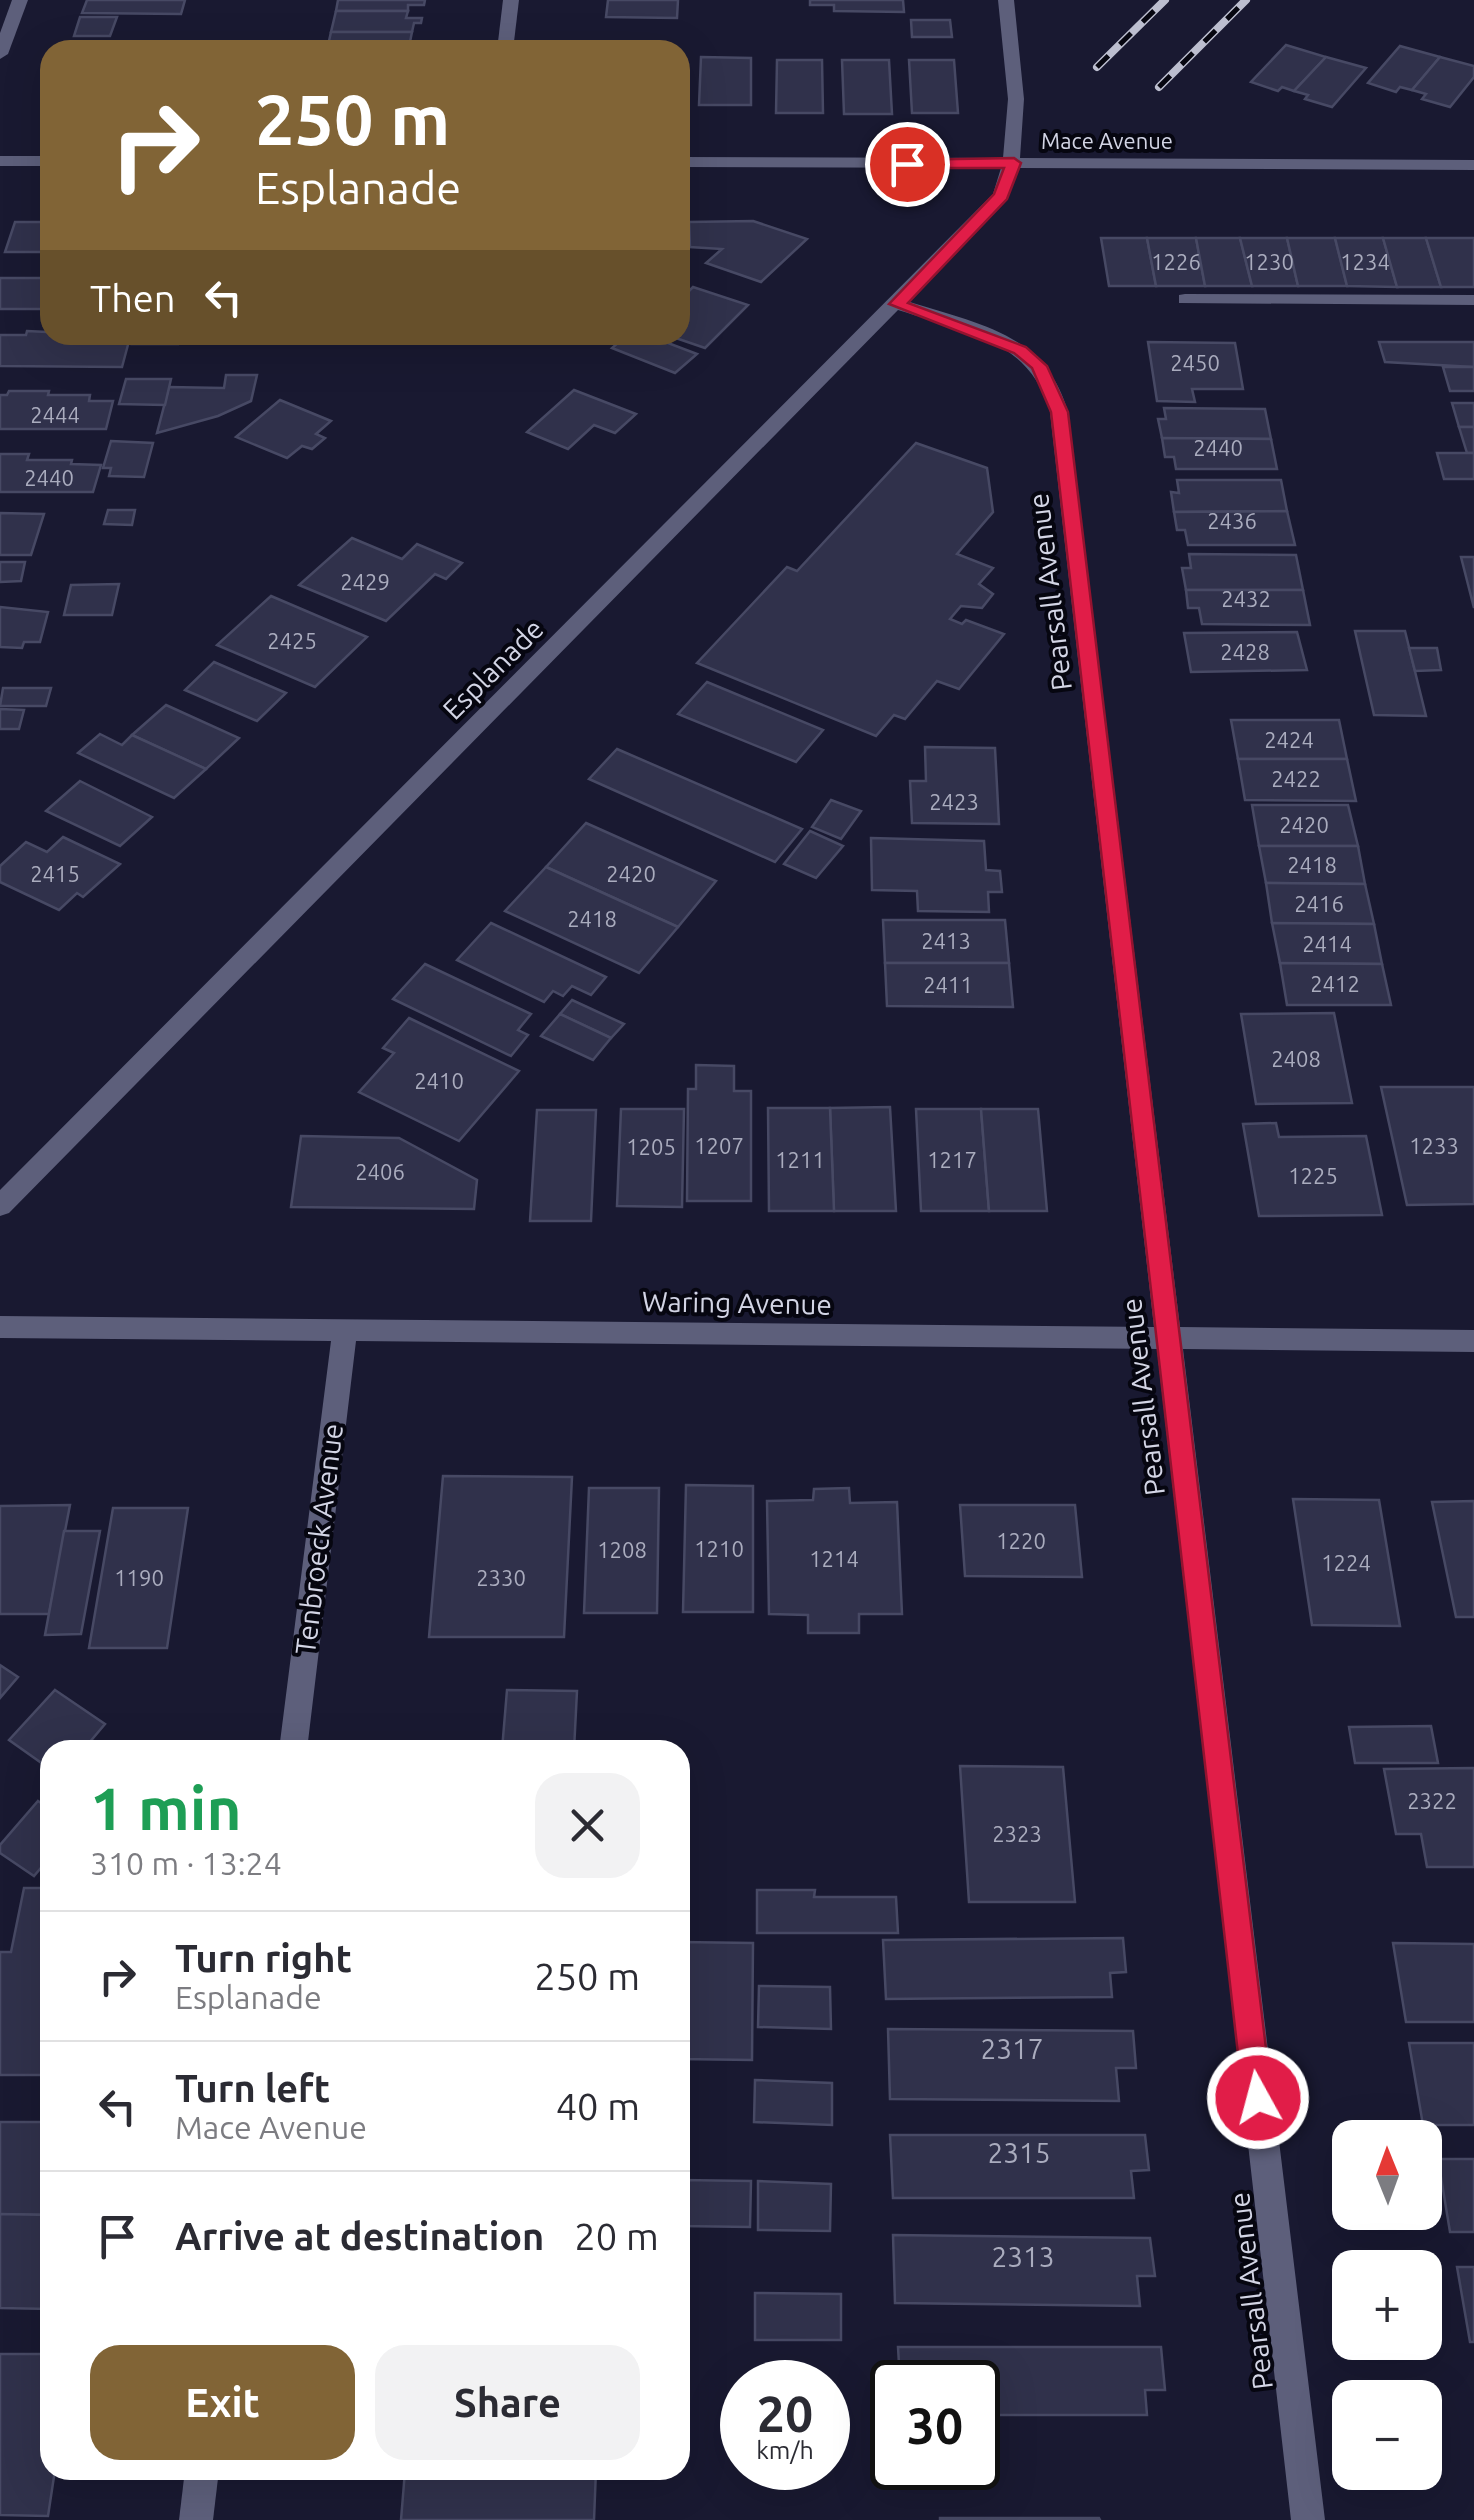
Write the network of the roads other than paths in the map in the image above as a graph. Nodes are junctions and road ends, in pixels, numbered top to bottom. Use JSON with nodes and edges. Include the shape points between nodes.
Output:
{"nodes":[{"id":1,"x":20,"y":0,"type":"edge"},
{"id":2,"x":511,"y":0,"type":"edge"},
{"id":3,"x":1006,"y":0,"type":"edge"},
{"id":4,"x":506,"y":40,"type":"edge"},
{"id":5,"x":0,"y":54,"type":"edge"},
{"id":6,"x":0,"y":161,"type":"edge"},
{"id":7,"x":40,"y":161,"type":"edge"},
{"id":8,"x":690,"y":162,"type":"edge"},
{"id":9,"x":1014,"y":163,"type":"junction"},
{"id":10,"x":1474,"y":164,"type":"edge"},
{"id":11,"x":1186,"y":299,"type":"dead end"},
{"id":12,"x":1474,"y":300,"type":"edge"},
{"id":13,"x":897,"y":304,"type":"junction"},
{"id":14,"x":0,"y":1206,"type":"edge"},
{"id":15,"x":0,"y":1326,"type":"edge"},
{"id":16,"x":345,"y":1328,"type":"junction"},
{"id":17,"x":1166,"y":1339,"type":"junction"},
{"id":18,"x":1474,"y":1341,"type":"edge"},
{"id":19,"x":294,"y":1740,"type":"edge"},
{"id":20,"x":201,"y":2480,"type":"edge"},
{"id":21,"x":196,"y":2520,"type":"edge"},
{"id":22,"x":1308,"y":2520,"type":"edge"}],
"edges":[{"from":1,"to":5,"type":"street"},
{"from":2,"to":4,"type":"street"},
{"from":3,"to":9,"type":"street","via":[[1018,131]]},
{"from":6,"to":7,"type":"street"},
{"from":8,"to":9,"type":"street","name":"Mace Avenue"},
{"from":9,"to":10,"type":"street","name":"Mace Avenue"},
{"from":9,"to":13,"type":"street","name":"Esplanade","via":[[1001,196]]},
{"from":11,"to":12,"type":"street"},
{"from":13,"to":14,"type":"street","name":"Esplanade"},
{"from":13,"to":17,"type":"street","name":"Pearsall Avenue","via":[[1020,350],[1039,366],[1060,412]]},
{"from":15,"to":16,"type":"street","name":"Waring Avenue"},
{"from":16,"to":17,"type":"street","name":"Waring Avenue"},
{"from":16,"to":19,"type":"street","name":"Tenbroeck Avenue"},
{"from":17,"to":18,"type":"street","name":"Waring Avenue"},
{"from":17,"to":22,"type":"street","name":"Pearsall Avenue"},
{"from":20,"to":21,"type":"street"}]}
